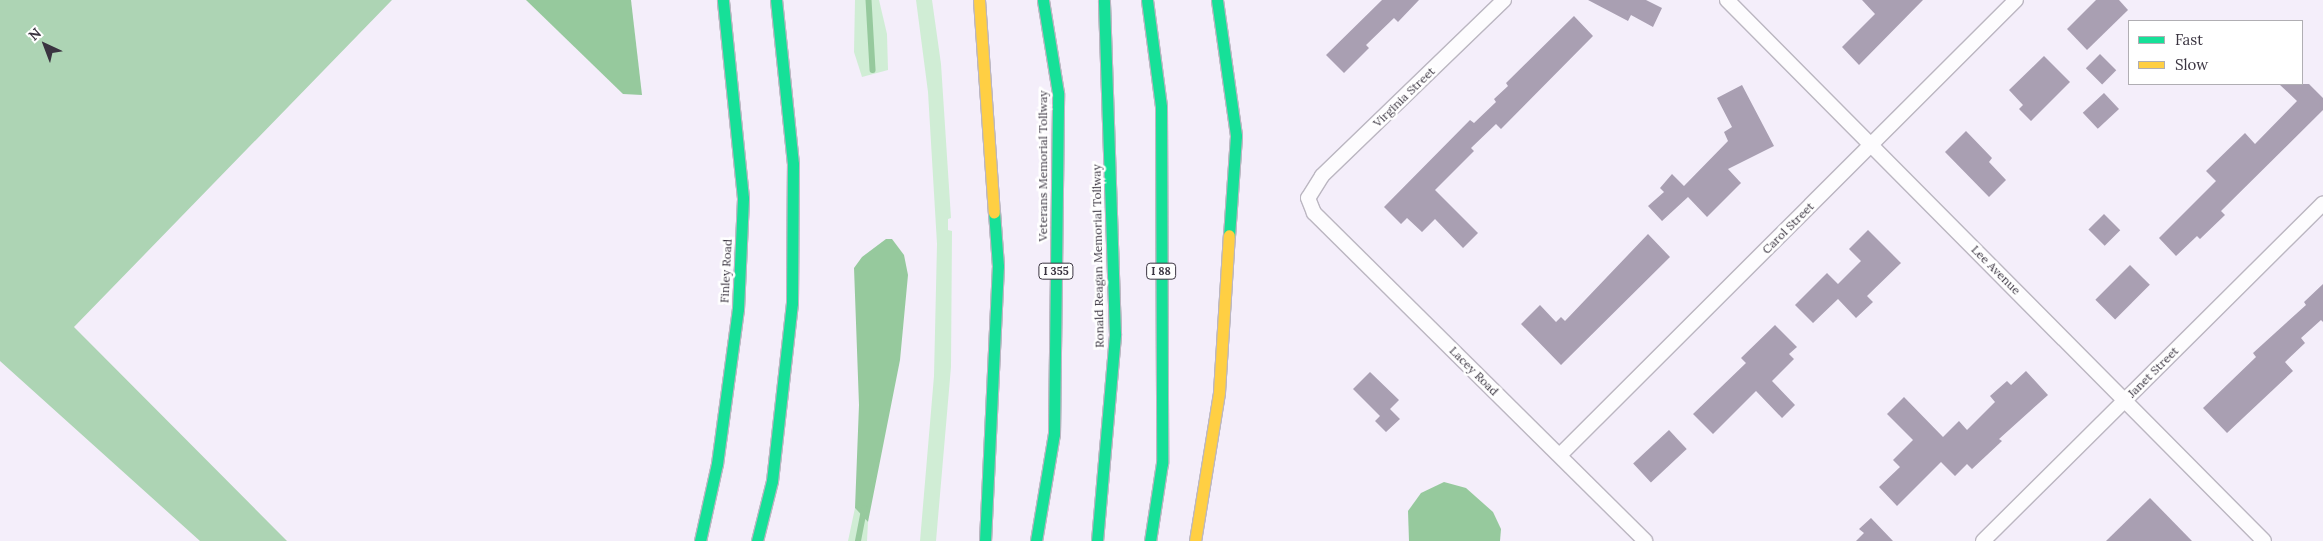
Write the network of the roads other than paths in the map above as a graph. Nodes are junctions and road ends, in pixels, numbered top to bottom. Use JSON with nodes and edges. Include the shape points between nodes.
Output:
{"nodes":[{"id":1,"x":723,"y":0,"type":"edge"},
{"id":2,"x":776,"y":0,"type":"edge"},
{"id":3,"x":979,"y":0,"type":"edge"},
{"id":4,"x":1043,"y":0,"type":"edge"},
{"id":5,"x":1104,"y":0,"type":"edge"},
{"id":6,"x":1147,"y":0,"type":"edge"},
{"id":7,"x":1217,"y":0,"type":"edge"},
{"id":8,"x":1504,"y":0,"type":"edge"},
{"id":9,"x":1727,"y":0,"type":"edge"},
{"id":10,"x":2016,"y":0,"type":"edge"},
{"id":11,"x":1871,"y":145,"type":"junction"},
{"id":12,"x":1308,"y":198,"type":"joint"},
{"id":13,"x":2323,"y":202,"type":"edge"},
{"id":14,"x":2125,"y":400,"type":"junction"},
{"id":15,"x":1560,"y":455,"type":"junction"},
{"id":16,"x":700,"y":541,"type":"edge"},
{"id":17,"x":757,"y":541,"type":"edge"},
{"id":18,"x":985,"y":541,"type":"edge"},
{"id":19,"x":1036,"y":541,"type":"edge"},
{"id":20,"x":1097,"y":541,"type":"edge"},
{"id":21,"x":1150,"y":541,"type":"edge"},
{"id":22,"x":1195,"y":541,"type":"edge"},
{"id":23,"x":1646,"y":541,"type":"edge"},
{"id":24,"x":1983,"y":541,"type":"edge"},
{"id":25,"x":2264,"y":541,"type":"edge"}],
"edges":[{"from":1,"to":16,"type":"main road","name":"Finley Road","via":[[743,207],[738,309],[717,464]]},
{"from":2,"to":17,"type":"main road","via":[[793,164],[792,303],[772,481]]},
{"from":3,"to":18,"type":"main road","via":[[998,266]]},
{"from":4,"to":19,"type":"main road","name":"Veterans Memorial Tollway","number":"I 355","via":[[1058,93],[1054,434]]},
{"from":5,"to":20,"type":"main road","name":"Ronald Reagan Memorial Tollway","via":[[1115,334]]},
{"from":6,"to":21,"type":"main road","number":"I 88","via":[[1161,127],[1162,463]]},
{"from":7,"to":22,"type":"main road","via":[[1236,136],[1219,392]]},
{"from":8,"to":12,"type":"street","name":"Virginia Street","via":[[1322,176]]},
{"from":9,"to":11,"type":"street","name":"Lee Avenue"},
{"from":10,"to":11,"type":"street","name":"Carol Street"},
{"from":11,"to":14,"type":"street","name":"Lee Avenue"},
{"from":11,"to":15,"type":"street","name":"Carol Street"},
{"from":12,"to":15,"type":"street","name":"Lacey Road","via":[[1314,213]]},
{"from":13,"to":14,"type":"street","name":"Janet Street"},
{"from":14,"to":24,"type":"street","name":"Janet Street"},
{"from":14,"to":25,"type":"street","name":"Lee Avenue"},
{"from":15,"to":23,"type":"street","name":"Lacey Road"}]}
